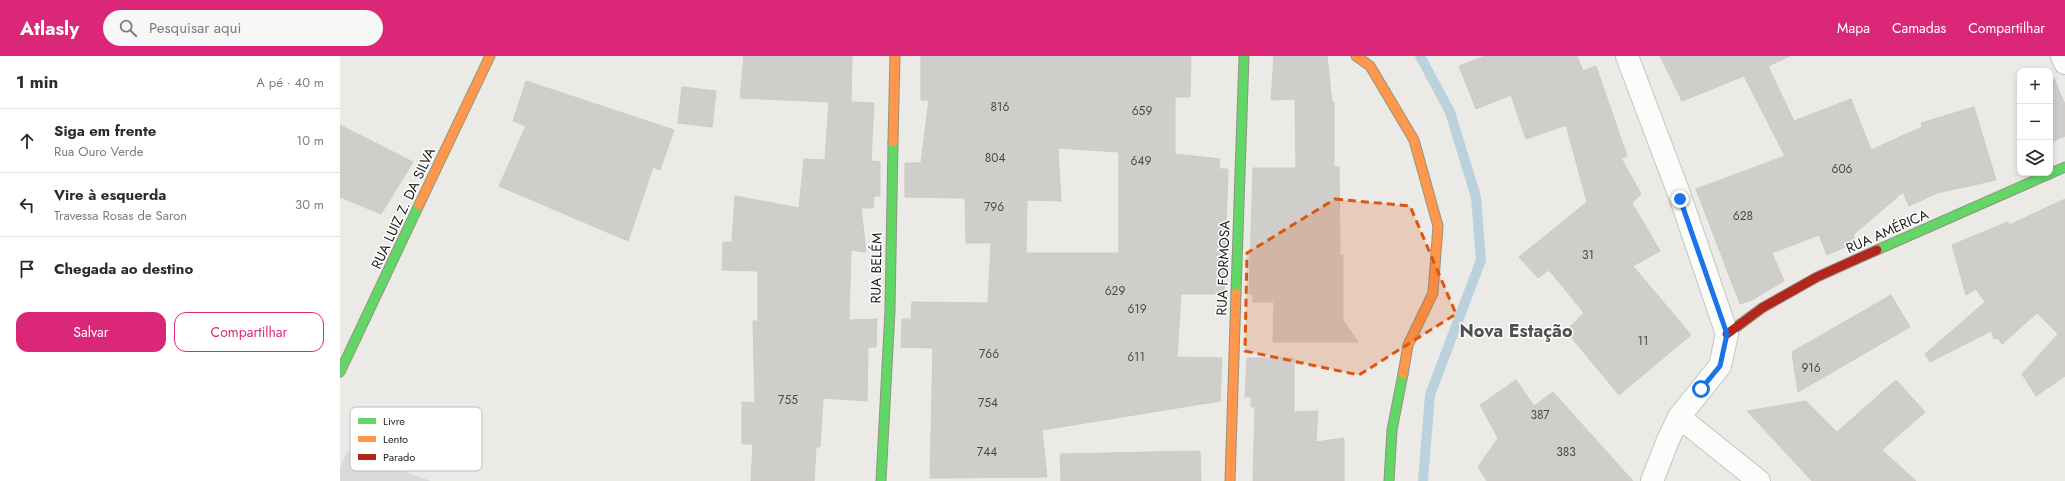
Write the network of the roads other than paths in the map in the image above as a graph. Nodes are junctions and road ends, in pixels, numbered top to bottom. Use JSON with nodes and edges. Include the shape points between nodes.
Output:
{"nodes":[{"id":1,"x":490,"y":56,"type":"edge"},
{"id":2,"x":895,"y":56,"type":"edge"},
{"id":3,"x":1244,"y":56,"type":"edge"},
{"id":4,"x":1356,"y":56,"type":"edge"},
{"id":5,"x":1627,"y":56,"type":"edge"},
{"id":6,"x":2062,"y":56,"type":"edge"},
{"id":7,"x":2065,"y":63,"type":"edge"},
{"id":8,"x":2065,"y":168,"type":"edge"},
{"id":9,"x":1727,"y":334,"type":"junction"},
{"id":10,"x":340,"y":372,"type":"edge"},
{"id":11,"x":1679,"y":418,"type":"junction"},
{"id":12,"x":881,"y":481,"type":"edge"},
{"id":13,"x":1230,"y":481,"type":"edge"},
{"id":14,"x":1389,"y":481,"type":"edge"},
{"id":15,"x":1652,"y":481,"type":"edge"},
{"id":16,"x":1759,"y":481,"type":"edge"}],
"edges":[{"from":1,"to":10,"type":"street","name":"RUA LUIZ Z. DA SILVA"},
{"from":2,"to":12,"type":"street","name":"RUA BELÉM","via":[[890,310]]},
{"from":3,"to":13,"type":"street","name":"RUA FORMOSA"},
{"from":4,"to":14,"type":"street","via":[[1370,66],[1414,140],[1438,226],[1433,293],[1408,345],[1392,430]]},
{"from":5,"to":9,"type":"street"},
{"from":6,"to":7,"type":"street"},
{"from":8,"to":9,"type":"street","name":"RUA AMÉRICA","via":[[1817,277],[1762,308]]},
{"from":9,"to":11,"type":"street","via":[[1720,366]]},
{"from":11,"to":15,"type":"street"},
{"from":11,"to":16,"type":"street"}]}
